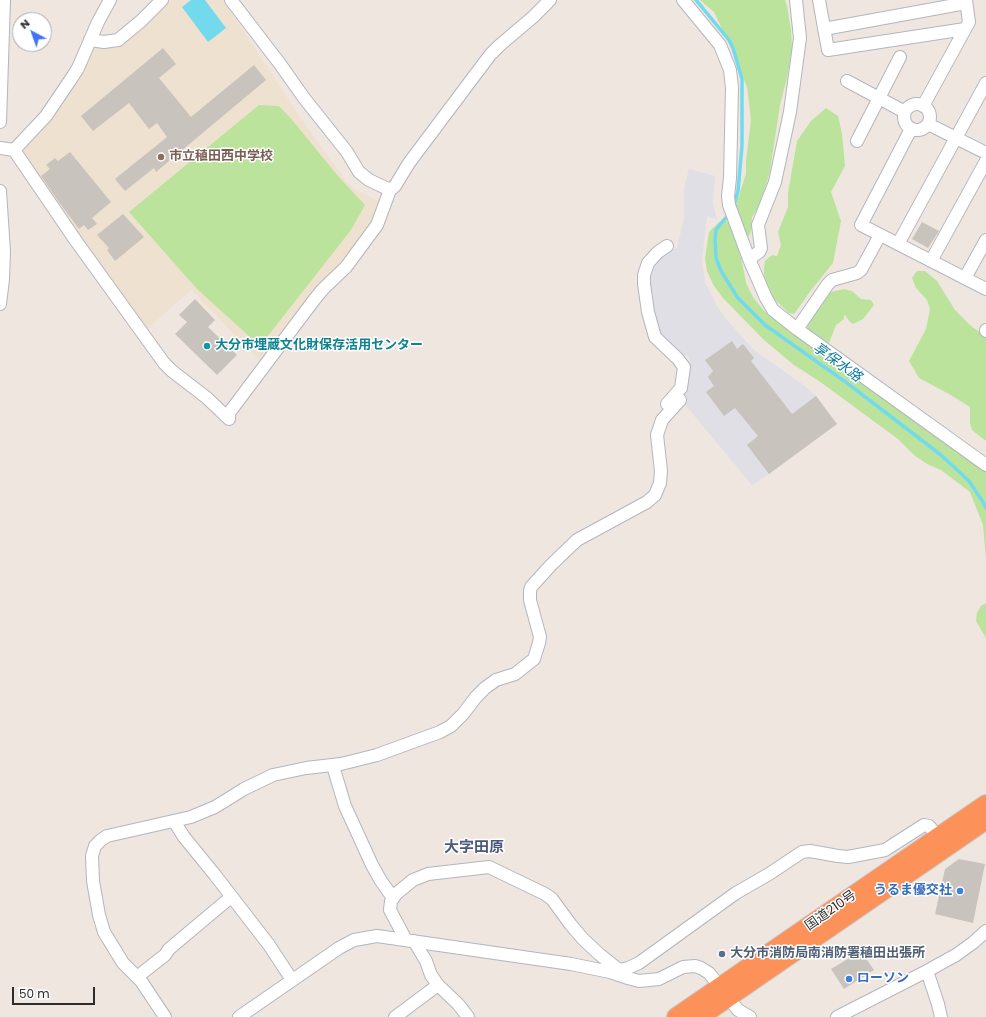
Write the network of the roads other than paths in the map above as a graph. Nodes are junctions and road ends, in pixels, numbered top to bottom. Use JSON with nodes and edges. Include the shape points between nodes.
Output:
{"nodes":[{"id":1,"x":4,"y":0,"type":"edge"},
{"id":2,"x":110,"y":0,"type":"edge"},
{"id":3,"x":162,"y":0,"type":"edge"},
{"id":4,"x":231,"y":0,"type":"edge"},
{"id":5,"x":550,"y":0,"type":"edge"},
{"id":6,"x":683,"y":0,"type":"edge"},
{"id":7,"x":796,"y":0,"type":"edge"},
{"id":8,"x":819,"y":0,"type":"edge"},
{"id":9,"x":966,"y":1,"type":"edge"},
{"id":10,"x":967,"y":25,"type":"junction"},
{"id":11,"x":824,"y":29,"type":"junction"},
{"id":12,"x":90,"y":40,"type":"junction"},
{"id":13,"x":900,"y":57,"type":"dead end"},
{"id":14,"x":847,"y":81,"type":"dead end"},
{"id":15,"x":986,"y":84,"type":"edge"},
{"id":16,"x":879,"y":98,"type":"junction"},
{"id":17,"x":923,"y":106,"type":"junction"},
{"id":18,"x":905,"y":112,"type":"junction"},
{"id":19,"x":0,"y":122,"type":"edge"},
{"id":20,"x":928,"y":124,"type":"junction"},
{"id":21,"x":911,"y":129,"type":"junction"},
{"id":22,"x":956,"y":138,"type":"junction"},
{"id":23,"x":857,"y":141,"type":"dead end"},
{"id":24,"x":0,"y":148,"type":"edge"},
{"id":25,"x":14,"y":150,"type":"junction"},
{"id":26,"x":986,"y":153,"type":"edge"},
{"id":27,"x":986,"y":161,"type":"edge"},
{"id":28,"x":390,"y":190,"type":"junction"},
{"id":29,"x":0,"y":191,"type":"edge"},
{"id":30,"x":880,"y":235,"type":"junction"},
{"id":31,"x":986,"y":240,"type":"edge"},
{"id":32,"x":898,"y":244,"type":"junction"},
{"id":33,"x":667,"y":246,"type":"dead end"},
{"id":34,"x":749,"y":259,"type":"junction"},
{"id":35,"x":931,"y":261,"type":"junction"},
{"id":36,"x":965,"y":278,"type":"junction"},
{"id":37,"x":986,"y":289,"type":"edge"},
{"id":38,"x":0,"y":304,"type":"edge"},
{"id":39,"x":797,"y":329,"type":"junction"},
{"id":40,"x":680,"y":400,"type":"dead end"},
{"id":41,"x":657,"y":442,"type":"junction"},
{"id":42,"x":986,"y":465,"type":"edge"},
{"id":43,"x":333,"y":766,"type":"junction"},
{"id":44,"x":986,"y":804,"type":"edge"},
{"id":45,"x":986,"y":820,"type":"edge"},
{"id":46,"x":174,"y":821,"type":"junction"},
{"id":47,"x":938,"y":837,"type":"junction"},
{"id":48,"x":231,"y":897,"type":"junction"},
{"id":49,"x":393,"y":898,"type":"junction"},
{"id":50,"x":986,"y":931,"type":"edge"},
{"id":51,"x":410,"y":940,"type":"junction"},
{"id":52,"x":927,"y":971,"type":"junction"},
{"id":53,"x":619,"y":972,"type":"junction"},
{"id":54,"x":137,"y":977,"type":"junction"},
{"id":55,"x":292,"y":980,"type":"junction"},
{"id":56,"x":438,"y":985,"type":"junction"},
{"id":57,"x":725,"y":992,"type":"junction"},
{"id":58,"x":165,"y":1017,"type":"edge"},
{"id":59,"x":239,"y":1017,"type":"edge"},
{"id":60,"x":395,"y":1017,"type":"edge"},
{"id":61,"x":468,"y":1017,"type":"edge"},
{"id":62,"x":676,"y":1017,"type":"edge"},
{"id":63,"x":700,"y":1017,"type":"edge"},
{"id":64,"x":750,"y":1017,"type":"edge"},
{"id":65,"x":837,"y":1017,"type":"edge"},
{"id":66,"x":941,"y":1017,"type":"edge"}],
"edges":[{"from":1,"to":19,"type":"street"},
{"from":2,"to":12,"type":"street"},
{"from":3,"to":12,"type":"street","via":[[141,22],[118,40]]},
{"from":4,"to":28,"type":"street","via":[[348,152],[360,172],[369,180]]},
{"from":5,"to":28,"type":"street","via":[[490,55]]},
{"from":6,"to":34,"type":"street","via":[[720,45],[730,70],[732,88],[728,196]]},
{"from":7,"to":34,"type":"street","via":[[800,38],[789,120],[775,182],[758,225],[761,248]]},
{"from":8,"to":11,"type":"street"},
{"from":9,"to":10,"type":"street"},
{"from":9,"to":11,"type":"street"},
{"from":10,"to":11,"type":"street","via":[[828,50]]},
{"from":10,"to":17,"type":"street"},
{"from":12,"to":25,"type":"street","via":[[78,68],[50,111]]},
{"from":13,"to":16,"type":"street"},
{"from":14,"to":16,"type":"street"},
{"from":15,"to":22,"type":"street"},
{"from":16,"to":18,"type":"street"},
{"from":16,"to":23,"type":"street"},
{"from":17,"to":18,"type":"street","via":[[911,106]]},
{"from":17,"to":20,"type":"street","via":[[929,112]]},
{"from":18,"to":21,"type":"street","via":[[906,124]]},
{"from":20,"to":21,"type":"street","via":[[923,129]]},
{"from":20,"to":22,"type":"street"},
{"from":21,"to":30,"type":"street","via":[[861,225]]},
{"from":22,"to":26,"type":"street"},
{"from":22,"to":32,"type":"street"},
{"from":24,"to":25,"type":"street"},
{"from":25,"to":28,"type":"street","via":[[164,363],[228,419],[229,413],[314,300],[346,267],[377,225]]},
{"from":27,"to":35,"type":"street"},
{"from":29,"to":38,"type":"street","via":[[4,252]]},
{"from":30,"to":32,"type":"street"},
{"from":30,"to":39,"type":"street","via":[[861,270],[832,280]]},
{"from":31,"to":36,"type":"street"},
{"from":32,"to":35,"type":"street"},
{"from":33,"to":41,"type":"street","via":[[648,263],[644,284],[655,337],[682,363],[684,371],[681,388],[655,420],[654,433]]},
{"from":34,"to":39,"type":"street","via":[[773,310]]},
{"from":35,"to":36,"type":"street"},
{"from":36,"to":37,"type":"street"},
{"from":39,"to":42,"type":"street"},
{"from":40,"to":41,"type":"street","via":[[662,420]]},
{"from":41,"to":43,"type":"street","via":[[661,471],[655,495],[647,502],[577,540],[531,587],[530,600],[540,637],[532,661],[515,674],[496,680],[485,688],[447,729],[377,755]]},
{"from":43,"to":46,"type":"street","via":[[272,775],[215,807]]},
{"from":43,"to":49,"type":"street","via":[[345,806],[368,858]]},
{"from":44,"to":47,"type":"highway","name":"国道210号"},
{"from":45,"to":57,"type":"highway","name":"国道210号"},
{"from":46,"to":48,"type":"street"},
{"from":46,"to":54,"type":"street","via":[[107,836],[95,846],[93,852],[93,881],[101,924],[106,937],[123,963]]},
{"from":47,"to":53,"type":"street","via":[[929,826],[924,825],[885,850],[848,857],[802,852],[736,893],[639,963]]},
{"from":47,"to":57,"type":"highway","name":"国道210号"},
{"from":48,"to":54,"type":"street"},
{"from":48,"to":55,"type":"street","via":[[269,945]]},
{"from":49,"to":51,"type":"street","via":[[390,910]]},
{"from":49,"to":53,"type":"street","via":[[408,884],[428,874],[492,868],[552,899],[583,939]]},
{"from":50,"to":52,"type":"street","via":[[964,950]]},
{"from":51,"to":53,"type":"street"},
{"from":51,"to":55,"type":"street","via":[[377,936],[354,940]]},
{"from":51,"to":56,"type":"street","via":[[426,960]]},
{"from":52,"to":65,"type":"street"},
{"from":52,"to":66,"type":"street"},
{"from":53,"to":57,"type":"street","via":[[639,981],[655,980],[683,967],[695,966],[707,971]]},
{"from":54,"to":58,"type":"street"},
{"from":55,"to":59,"type":"street"},
{"from":56,"to":60,"type":"street"},
{"from":56,"to":61,"type":"street"},
{"from":57,"to":62,"type":"highway","name":"国道210号"},
{"from":57,"to":63,"type":"highway","name":"国道210号"},
{"from":57,"to":64,"type":"street","via":[[740,1012]]}]}
